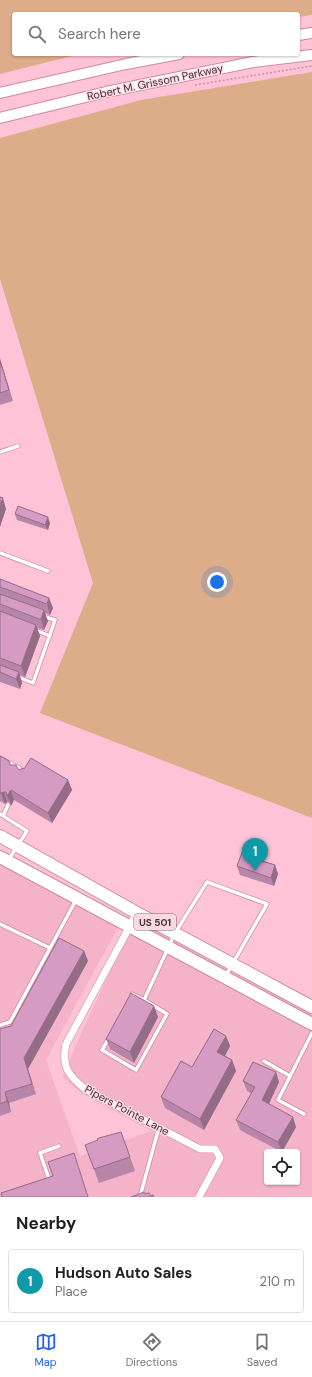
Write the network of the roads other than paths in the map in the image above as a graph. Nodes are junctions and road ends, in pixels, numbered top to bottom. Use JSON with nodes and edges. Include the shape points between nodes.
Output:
{"nodes":[{"id":1,"x":312,"y":33,"type":"edge"},
{"id":2,"x":300,"y":35,"type":"edge"},
{"id":3,"x":312,"y":55,"type":"edge"},
{"id":4,"x":168,"y":56,"type":"edge"},
{"id":5,"x":0,"y":93,"type":"edge"},
{"id":6,"x":0,"y":118,"type":"edge"},
{"id":7,"x":18,"y":446,"type":"dead end"},
{"id":8,"x":0,"y":452,"type":"edge"},
{"id":9,"x":0,"y":553,"type":"edge"},
{"id":10,"x":48,"y":571,"type":"dead end"},
{"id":11,"x":34,"y":613,"type":"edge"},
{"id":12,"x":28,"y":628,"type":"edge"},
{"id":13,"x":50,"y":636,"type":"junction"},
{"id":14,"x":13,"y":676,"type":"edge"},
{"id":15,"x":0,"y":758,"type":"edge"},
{"id":16,"x":16,"y":773,"type":"edge"},
{"id":17,"x":8,"y":805,"type":"edge"},
{"id":18,"x":2,"y":815,"type":"edge"},
{"id":19,"x":0,"y":836,"type":"edge"},
{"id":20,"x":18,"y":846,"type":"junction"},
{"id":21,"x":3,"y":859,"type":"edge"},
{"id":22,"x":77,"y":899,"type":"junction"},
{"id":23,"x":137,"y":913,"type":"junction"},
{"id":24,"x":0,"y":924,"type":"edge"},
{"id":25,"x":129,"y":927,"type":"junction"},
{"id":26,"x":175,"y":933,"type":"junction"},
{"id":27,"x":50,"y":948,"type":"junction"},
{"id":28,"x":169,"y":948,"type":"junction"},
{"id":29,"x":234,"y":964,"type":"junction"},
{"id":30,"x":225,"y":978,"type":"junction"},
{"id":31,"x":144,"y":1000,"type":"junction"},
{"id":32,"x":129,"y":1001,"type":"edge"},
{"id":33,"x":312,"y":1007,"type":"edge"},
{"id":34,"x":312,"y":1024,"type":"edge"},
{"id":35,"x":0,"y":1025,"type":"edge"},
{"id":36,"x":312,"y":1033,"type":"edge"},
{"id":37,"x":110,"y":1036,"type":"edge"},
{"id":38,"x":264,"y":1061,"type":"dead end"},
{"id":39,"x":290,"y":1076,"type":"junction"},
{"id":40,"x":304,"y":1114,"type":"dead end"},
{"id":41,"x":159,"y":1127,"type":"junction"},
{"id":42,"x":59,"y":1146,"type":"dead end"},
{"id":43,"x":42,"y":1182,"type":"edge"},
{"id":44,"x":149,"y":1197,"type":"edge"},
{"id":45,"x":199,"y":1197,"type":"edge"}],
"edges":[{"from":1,"to":2,"type":"main road"},
{"from":3,"to":6,"type":"main road","name":"Robert M. Grissom Parkway","via":[[253,62],[106,92]]},
{"from":4,"to":5,"type":"main road","name":"Robert M. Grissom Parkway"},
{"from":7,"to":8,"type":"lane"},
{"from":9,"to":10,"type":"lane"},
{"from":11,"to":13,"type":"lane","via":[[55,620]]},
{"from":12,"to":13,"type":"lane"},
{"from":13,"to":14,"type":"lane","via":[[33,683]]},
{"from":15,"to":16,"type":"lane","via":[[20,769]]},
{"from":17,"to":18,"type":"lane"},
{"from":18,"to":20,"type":"lane","via":[[27,831]]},
{"from":19,"to":20,"type":"main road","number":"US 501"},
{"from":20,"to":21,"type":"lane"},
{"from":20,"to":23,"type":"main road","number":"US 501"},
{"from":21,"to":22,"type":"main road","number":"US 501"},
{"from":22,"to":25,"type":"main road","number":"US 501"},
{"from":22,"to":27,"type":"lane"},
{"from":23,"to":25,"type":"street","name":"Pipers Pointe Lane"},
{"from":23,"to":26,"type":"main road","number":"US 501"},
{"from":24,"to":27,"type":"lane"},
{"from":25,"to":28,"type":"main road","number":"US 501"},
{"from":25,"to":41,"type":"street","name":"Pipers Pointe Lane","via":[[66,1044],[64,1053],[67,1072],[85,1089]]},
{"from":26,"to":28,"type":"lane"},
{"from":26,"to":29,"type":"main road","number":"US 501"},
{"from":26,"to":29,"type":"lane","via":[[207,882],[267,904]]},
{"from":27,"to":35,"type":"lane","via":[[10,1022]]},
{"from":28,"to":30,"type":"main road","number":"US 501"},
{"from":28,"to":31,"type":"lane"},
{"from":29,"to":30,"type":"lane"},
{"from":29,"to":33,"type":"main road","number":"US 501"},
{"from":30,"to":34,"type":"main road","number":"US 501"},
{"from":31,"to":32,"type":"lane","via":[[132,994]]},
{"from":31,"to":37,"type":"lane","via":[[167,1014],[136,1070],[102,1050]]},
{"from":36,"to":39,"type":"lane"},
{"from":38,"to":39,"type":"lane"},
{"from":39,"to":40,"type":"lane","via":[[278,1100]]},
{"from":41,"to":44,"type":"lane","via":[[141,1193]]},
{"from":41,"to":45,"type":"street","name":"Pipers Pointe Lane","via":[[200,1149],[215,1149],[218,1153],[220,1158]]},
{"from":42,"to":43,"type":"lane","via":[[40,1154],[50,1179]]}]}
